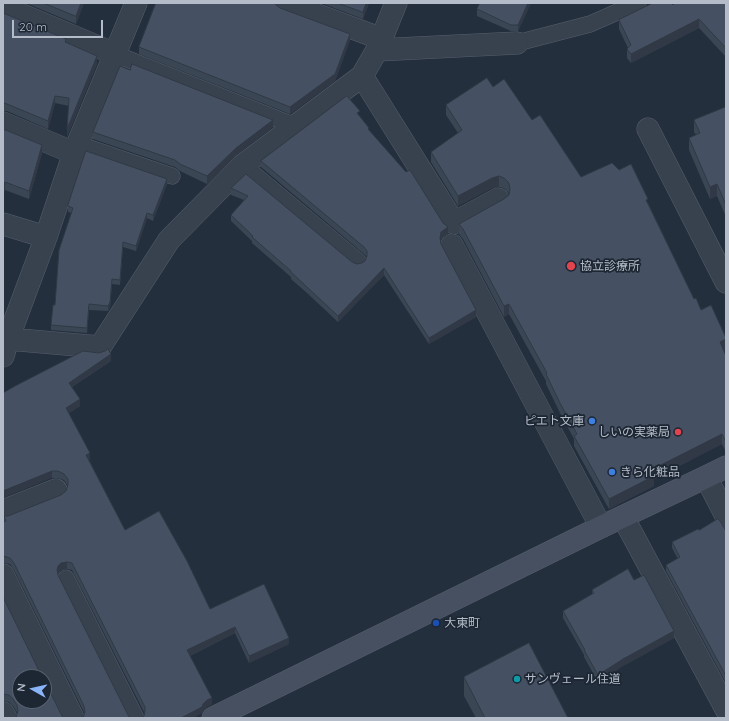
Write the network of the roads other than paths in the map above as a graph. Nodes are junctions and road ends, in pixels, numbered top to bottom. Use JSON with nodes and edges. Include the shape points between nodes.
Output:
{"nodes":[{"id":1,"x":136,"y":3,"type":"edge"},
{"id":2,"x":285,"y":3,"type":"edge"},
{"id":3,"x":396,"y":3,"type":"edge"},
{"id":4,"x":638,"y":3,"type":"edge"},
{"id":5,"x":3,"y":7,"type":"edge"},
{"id":6,"x":379,"y":44,"type":"junction"},
{"id":7,"x":517,"y":44,"type":"joint"},
{"id":8,"x":115,"y":54,"type":"junction"},
{"id":9,"x":362,"y":76,"type":"junction"},
{"id":10,"x":3,"y":123,"type":"edge"},
{"id":11,"x":295,"y":126,"type":"junction"},
{"id":12,"x":648,"y":129,"type":"dead end"},
{"id":13,"x":76,"y":148,"type":"junction"},
{"id":14,"x":243,"y":164,"type":"junction"},
{"id":15,"x":172,"y":176,"type":"dead end"},
{"id":16,"x":498,"y":199,"type":"dead end"},
{"id":17,"x":3,"y":224,"type":"edge"},
{"id":18,"x":46,"y":237,"type":"junction"},
{"id":19,"x":452,"y":245,"type":"dead end"},
{"id":20,"x":358,"y":261,"type":"dead end"},
{"id":21,"x":725,"y":276,"type":"edge"},
{"id":22,"x":5,"y":344,"type":"edge"},
{"id":23,"x":726,"y":467,"type":"edge"},
{"id":24,"x":706,"y":477,"type":"junction"},
{"id":25,"x":56,"y":490,"type":"dead end"},
{"id":26,"x":3,"y":511,"type":"edge"},
{"id":27,"x":726,"y":516,"type":"edge"},
{"id":28,"x":623,"y":517,"type":"junction"},
{"id":29,"x":601,"y":527,"type":"junction"},
{"id":30,"x":3,"y":575,"type":"edge"},
{"id":31,"x":66,"y":578,"type":"dead end"},
{"id":32,"x":726,"y":709,"type":"edge"},
{"id":33,"x":3,"y":712,"type":"edge"},
{"id":34,"x":6,"y":718,"type":"edge"},
{"id":35,"x":73,"y":718,"type":"edge"},
{"id":36,"x":136,"y":718,"type":"edge"},
{"id":37,"x":213,"y":718,"type":"edge"}],
"edges":[{"from":1,"to":8,"type":"street"},
{"from":2,"to":6,"type":"street"},
{"from":3,"to":6,"type":"street"},
{"from":4,"to":7,"type":"lane","via":[[590,24]]},
{"from":5,"to":8,"type":"street"},
{"from":6,"to":7,"type":"street"},
{"from":6,"to":9,"type":"street"},
{"from":8,"to":11,"type":"lane"},
{"from":8,"to":13,"type":"street"},
{"from":9,"to":11,"type":"street"},
{"from":9,"to":16,"type":"street","via":[[454,223]]},
{"from":10,"to":13,"type":"street"},
{"from":11,"to":14,"type":"street"},
{"from":12,"to":21,"type":"street"},
{"from":13,"to":15,"type":"lane"},
{"from":13,"to":18,"type":"street"},
{"from":14,"to":20,"type":"lane"},
{"from":14,"to":22,"type":"street","via":[[169,240],[100,347]]},
{"from":17,"to":18,"type":"street"},
{"from":18,"to":22,"type":"street"},
{"from":19,"to":29,"type":"street"},
{"from":23,"to":24,"type":"street"},
{"from":24,"to":27,"type":"street"},
{"from":24,"to":28,"type":"street"},
{"from":25,"to":26,"type":"street"},
{"from":28,"to":29,"type":"street"},
{"from":28,"to":32,"type":"street"},
{"from":29,"to":37,"type":"street"},
{"from":30,"to":35,"type":"street"},
{"from":31,"to":36,"type":"lane"},
{"from":33,"to":34,"type":"street"}]}
